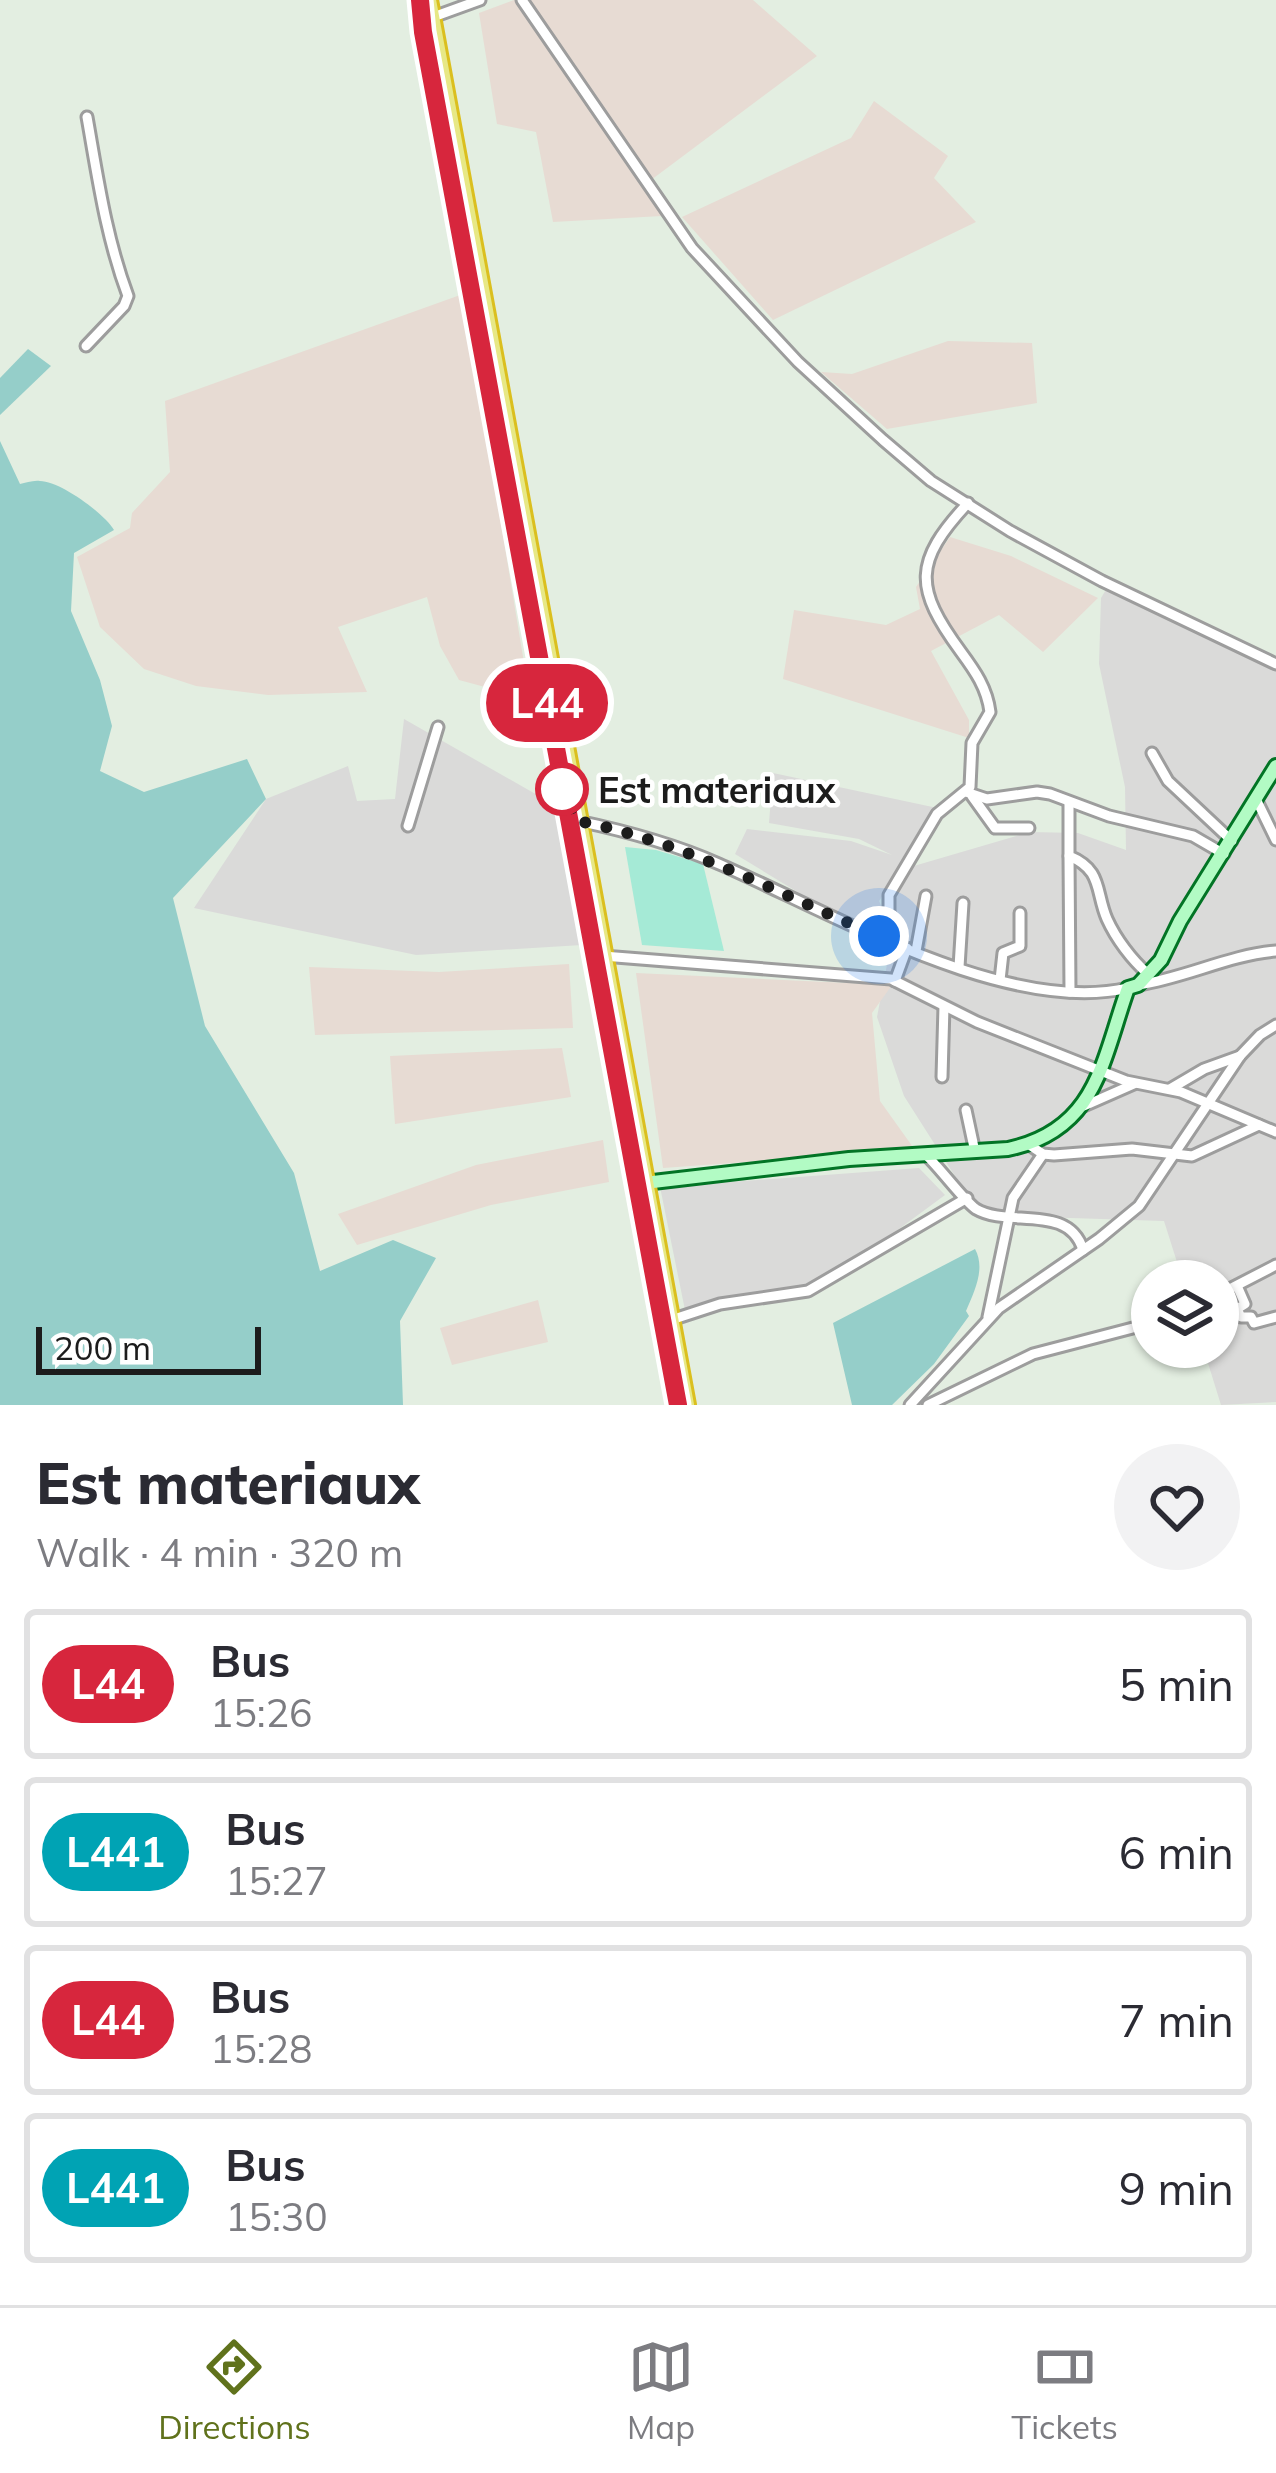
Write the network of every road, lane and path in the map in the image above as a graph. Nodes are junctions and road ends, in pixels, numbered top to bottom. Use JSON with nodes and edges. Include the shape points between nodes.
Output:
{"nodes":[{"id":1,"x":424,"y":0,"type":"edge"},
{"id":2,"x":480,"y":0,"type":"edge"},
{"id":3,"x":522,"y":0,"type":"edge"},
{"id":4,"x":425,"y":21,"type":"junction"},
{"id":5,"x":87,"y":117,"type":"dead end"},
{"id":6,"x":86,"y":346,"type":"dead end"},
{"id":7,"x":968,"y":503,"type":"junction"},
{"id":8,"x":1276,"y":664,"type":"edge"},
{"id":9,"x":438,"y":727,"type":"dead end"},
{"id":10,"x":1152,"y":753,"type":"dead end"},
{"id":11,"x":1276,"y":766,"type":"edge"},
{"id":12,"x":969,"y":794,"type":"junction"},
{"id":13,"x":1257,"y":801,"type":"junction"},
{"id":14,"x":1069,"y":804,"type":"junction"},
{"id":15,"x":578,"y":821,"type":"junction"},
{"id":16,"x":407,"y":826,"type":"dead end"},
{"id":17,"x":1029,"y":828,"type":"dead end"},
{"id":18,"x":1276,"y":840,"type":"edge"},
{"id":19,"x":1232,"y":841,"type":"junction"},
{"id":20,"x":1224,"y":854,"type":"junction"},
{"id":21,"x":1069,"y":856,"type":"junction"},
{"id":22,"x":926,"y":896,"type":"dead end"},
{"id":23,"x":963,"y":903,"type":"dead end"},
{"id":24,"x":1020,"y":913,"type":"dead end"},
{"id":25,"x":908,"y":948,"type":"junction"},
{"id":26,"x":1276,"y":951,"type":"edge"},
{"id":27,"x":603,"y":956,"type":"junction"},
{"id":28,"x":959,"y":967,"type":"junction"},
{"id":29,"x":1000,"y":980,"type":"junction"},
{"id":30,"x":895,"y":981,"type":"junction"},
{"id":31,"x":1138,"y":982,"type":"junction"},
{"id":32,"x":1070,"y":992,"type":"junction"},
{"id":33,"x":944,"y":1006,"type":"junction"},
{"id":34,"x":1275,"y":1026,"type":"edge"},
{"id":35,"x":1240,"y":1056,"type":"junction"},
{"id":36,"x":1099,"y":1068,"type":"junction"},
{"id":37,"x":942,"y":1077,"type":"dead end"},
{"id":38,"x":1136,"y":1083,"type":"junction"},
{"id":39,"x":1169,"y":1089,"type":"junction"},
{"id":40,"x":1208,"y":1103,"type":"junction"},
{"id":41,"x":1084,"y":1106,"type":"junction"},
{"id":42,"x":966,"y":1110,"type":"dead end"},
{"id":43,"x":1270,"y":1127,"type":"edge"},
{"id":44,"x":1028,"y":1144,"type":"junction"},
{"id":45,"x":976,"y":1152,"type":"junction"},
{"id":46,"x":924,"y":1153,"type":"junction"},
{"id":47,"x":1043,"y":1154,"type":"junction"},
{"id":48,"x":1174,"y":1154,"type":"junction"},
{"id":49,"x":640,"y":1183,"type":"junction"},
{"id":50,"x":967,"y":1198,"type":"junction"},
{"id":51,"x":1009,"y":1217,"type":"junction"},
{"id":52,"x":1083,"y":1250,"type":"junction"},
{"id":53,"x":1276,"y":1264,"type":"edge"},
{"id":54,"x":1239,"y":1287,"type":"edge"},
{"id":55,"x":1239,"y":1313,"type":"edge"},
{"id":56,"x":1276,"y":1317,"type":"edge"},
{"id":57,"x":987,"y":1319,"type":"junction"},
{"id":58,"x":670,"y":1320,"type":"junction"},
{"id":59,"x":1131,"y":1328,"type":"edge"},
{"id":60,"x":682,"y":1405,"type":"edge"},
{"id":61,"x":910,"y":1405,"type":"edge"},
{"id":62,"x":928,"y":1405,"type":"edge"}],
"edges":[{"from":1,"to":4,"type":"highway"},
{"from":2,"to":4,"type":"street"},
{"from":3,"to":7,"type":"street","via":[[703,261],[848,409]]},
{"from":4,"to":15,"type":"highway"},
{"from":4,"to":49,"type":"highway"},
{"from":5,"to":6,"type":"street","via":[[128,296]]},
{"from":7,"to":8,"type":"street","via":[[1102,580]]},
{"from":7,"to":12,"type":"street","via":[[923,571],[937,617],[988,700],[990,712],[972,743]]},
{"from":9,"to":16,"type":"street"},
{"from":10,"to":19,"type":"street","via":[[1168,781]]},
{"from":11,"to":13,"type":"street"},
{"from":12,"to":14,"type":"street","via":[[1036,792]]},
{"from":12,"to":17,"type":"street","via":[[995,828]]},
{"from":12,"to":25,"type":"street","via":[[937,814],[889,895]]},
{"from":13,"to":18,"type":"street"},
{"from":13,"to":19,"type":"street"},
{"from":14,"to":20,"type":"street","via":[[1192,836]]},
{"from":14,"to":21,"type":"street"},
{"from":15,"to":25,"type":"street","via":[[714,862]]},
{"from":15,"to":27,"type":"highway"},
{"from":19,"to":20,"type":"street"},
{"from":20,"to":31,"type":"street","via":[[1161,960]]},
{"from":21,"to":31,"type":"street","via":[[1100,883],[1105,915]]},
{"from":21,"to":32,"type":"street"},
{"from":22,"to":25,"type":"street"},
{"from":23,"to":28,"type":"street"},
{"from":24,"to":29,"type":"street","via":[[1020,946],[1003,953]]},
{"from":25,"to":28,"type":"street"},
{"from":25,"to":30,"type":"street"},
{"from":26,"to":31,"type":"street"},
{"from":27,"to":30,"type":"street"},
{"from":27,"to":49,"type":"highway"},
{"from":28,"to":29,"type":"street"},
{"from":29,"to":32,"type":"street"},
{"from":30,"to":33,"type":"street"},
{"from":31,"to":32,"type":"street"},
{"from":31,"to":36,"type":"street"},
{"from":33,"to":36,"type":"street"},
{"from":33,"to":37,"type":"street"},
{"from":34,"to":35,"type":"street"},
{"from":35,"to":39,"type":"street"},
{"from":35,"to":40,"type":"street"},
{"from":36,"to":38,"type":"street"},
{"from":36,"to":41,"type":"street"},
{"from":38,"to":39,"type":"street"},
{"from":38,"to":41,"type":"street"},
{"from":39,"to":40,"type":"street"},
{"from":40,"to":43,"type":"street"},
{"from":40,"to":48,"type":"street"},
{"from":41,"to":44,"type":"street"},
{"from":42,"to":45,"type":"street"},
{"from":43,"to":48,"type":"street","via":[[1198,1155]]},
{"from":44,"to":45,"type":"street"},
{"from":44,"to":47,"type":"street"},
{"from":45,"to":46,"type":"street"},
{"from":46,"to":49,"type":"street"},
{"from":46,"to":50,"type":"street"},
{"from":47,"to":48,"type":"street"},
{"from":47,"to":51,"type":"street"},
{"from":48,"to":52,"type":"street","via":[[1138,1206]]},
{"from":49,"to":58,"type":"highway"},
{"from":49,"to":60,"type":"highway"},
{"from":50,"to":51,"type":"street","via":[[973,1208]]},
{"from":50,"to":58,"type":"street","via":[[808,1291]]},
{"from":51,"to":52,"type":"street","via":[[1062,1225]]},
{"from":51,"to":57,"type":"street"},
{"from":52,"to":57,"type":"street"},
{"from":53,"to":54,"type":"street"},
{"from":55,"to":56,"type":"street","via":[[1255,1323]]},
{"from":57,"to":61,"type":"street"},
{"from":58,"to":60,"type":"highway"},
{"from":59,"to":62,"type":"street","via":[[1033,1354]]}]}
